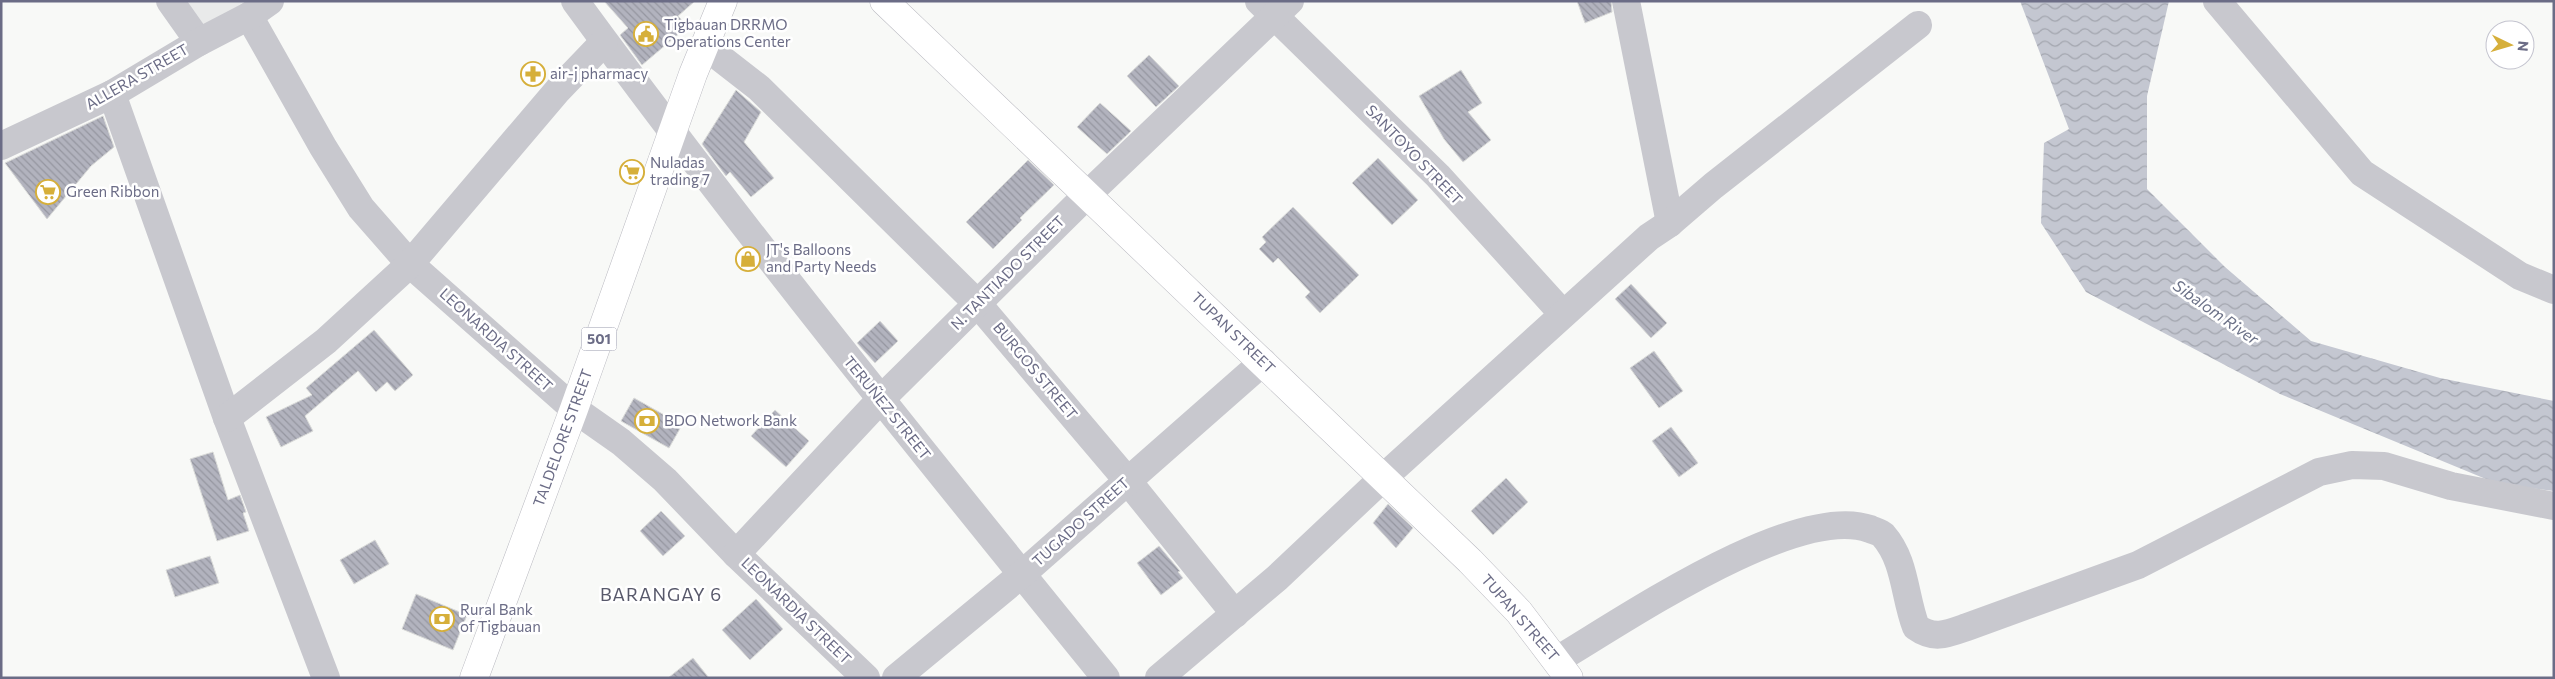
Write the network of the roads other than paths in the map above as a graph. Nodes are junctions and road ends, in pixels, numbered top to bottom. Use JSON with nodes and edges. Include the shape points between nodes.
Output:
{"nodes":[{"id":1,"x":170,"y":1,"type":"edge"},
{"id":2,"x":574,"y":1,"type":"edge"},
{"id":3,"x":723,"y":1,"type":"edge"},
{"id":4,"x":884,"y":1,"type":"edge"},
{"id":5,"x":1626,"y":1,"type":"edge"},
{"id":6,"x":2217,"y":1,"type":"edge"},
{"id":7,"x":1274,"y":7,"type":"edge"},
{"id":8,"x":259,"y":9,"type":"edge"},
{"id":9,"x":1918,"y":26,"type":"dead end"},
{"id":10,"x":199,"y":42,"type":"junction"},
{"id":11,"x":604,"y":42,"type":"junction"},
{"id":12,"x":705,"y":46,"type":"junction"},
{"id":13,"x":112,"y":94,"type":"junction"},
{"id":14,"x":672,"y":135,"type":"junction"},
{"id":15,"x":1,"y":146,"type":"edge"},
{"id":16,"x":1088,"y":194,"type":"junction"},
{"id":17,"x":1670,"y":223,"type":"junction"},
{"id":18,"x":410,"y":264,"type":"junction"},
{"id":19,"x":2554,"y":290,"type":"edge"},
{"id":20,"x":978,"y":304,"type":"junction"},
{"id":21,"x":1563,"y":314,"type":"junction"},
{"id":22,"x":1263,"y":362,"type":"junction"},
{"id":23,"x":880,"y":400,"type":"junction"},
{"id":24,"x":574,"y":409,"type":"junction"},
{"id":25,"x":227,"y":418,"type":"junction"},
{"id":26,"x":1384,"y":477,"type":"junction"},
{"id":27,"x":1127,"y":480,"type":"junction"},
{"id":28,"x":2554,"y":506,"type":"edge"},
{"id":29,"x":736,"y":554,"type":"junction"},
{"id":30,"x":1022,"y":574,"type":"junction"},
{"id":31,"x":1235,"y":614,"type":"junction"},
{"id":32,"x":1563,"y":669,"type":"edge"},
{"id":33,"x":326,"y":678,"type":"edge"},
{"id":34,"x":474,"y":678,"type":"edge"},
{"id":35,"x":866,"y":678,"type":"edge"},
{"id":36,"x":896,"y":678,"type":"edge"},
{"id":37,"x":1106,"y":678,"type":"edge"},
{"id":38,"x":1159,"y":678,"type":"edge"}],
"edges":[{"from":1,"to":10,"type":"street"},
{"from":2,"to":11,"type":"street","name":"TERUÑEZ STREET"},
{"from":3,"to":12,"type":"main road","name":"TALDELORE STREET","number":"501"},
{"from":4,"to":16,"type":"main road","name":"TUPAN STREET"},
{"from":5,"to":17,"type":"street"},
{"from":6,"to":19,"type":"street","via":[[2362,173],[2520,276]]},
{"from":7,"to":16,"type":"street","name":"N. TANTIADO STREET"},
{"from":7,"to":21,"type":"street","name":"SANTOYO STREET","via":[[1438,176]]},
{"from":8,"to":10,"type":"street","name":"ALLERA STREET"},
{"from":8,"to":18,"type":"street","name":"LEONARDIA STREET","via":[[323,147],[361,208]]},
{"from":9,"to":17,"type":"street"},
{"from":10,"to":13,"type":"street","name":"ALLERA STREET"},
{"from":11,"to":14,"type":"street","name":"TERUÑEZ STREET"},
{"from":11,"to":18,"type":"street","via":[[558,90]]},
{"from":12,"to":14,"type":"main road","name":"TALDELORE STREET","number":"501"},
{"from":12,"to":20,"type":"street","name":"BURGOS STREET","via":[[759,88]]},
{"from":13,"to":15,"type":"street","name":"ALLERA STREET"},
{"from":13,"to":25,"type":"street"},
{"from":14,"to":23,"type":"street","name":"TERUÑEZ STREET"},
{"from":14,"to":24,"type":"main road","name":"TALDELORE STREET","number":"501"},
{"from":16,"to":20,"type":"street","name":"N. TANTIADO STREET"},
{"from":16,"to":22,"type":"main road","name":"TUPAN STREET"},
{"from":17,"to":21,"type":"street","via":[[1649,237]]},
{"from":18,"to":24,"type":"street","name":"LEONARDIA STREET"},
{"from":18,"to":25,"type":"street","via":[[326,341]]},
{"from":20,"to":23,"type":"street","name":"N. TANTIADO STREET"},
{"from":20,"to":27,"type":"street","name":"BURGOS STREET"},
{"from":21,"to":26,"type":"street"},
{"from":22,"to":26,"type":"main road","name":"TUPAN STREET"},
{"from":22,"to":27,"type":"street","name":"TUGADO STREET"},
{"from":23,"to":29,"type":"street","name":"N. TANTIADO STREET"},
{"from":23,"to":30,"type":"street","name":"TERUÑEZ STREET"},
{"from":24,"to":29,"type":"street","name":"LEONARDIA STREET","via":[[621,442],[665,480]]},
{"from":24,"to":34,"type":"main road","name":"TALDELORE STREET","number":"501"},
{"from":25,"to":33,"type":"street"},
{"from":26,"to":31,"type":"street"},
{"from":26,"to":32,"type":"main road","name":"TUPAN STREET","via":[[1519,612]]},
{"from":27,"to":30,"type":"street","name":"TUGADO STREET"},
{"from":27,"to":31,"type":"street","name":"BURGOS STREET"},
{"from":28,"to":32,"type":"street","via":[[2451,486],[2384,466],[2352,465],[2319,472],[2138,565],[1967,627],[1945,634],[1927,635],[1916,627],[1900,561],[1882,534],[1859,525],[1843,524],[1796,532],[1744,552],[1660,599]]},
{"from":29,"to":35,"type":"street","name":"LEONARDIA STREET"},
{"from":30,"to":36,"type":"street","name":"TUGADO STREET"},
{"from":30,"to":37,"type":"street","name":"TERUÑEZ STREET"},
{"from":31,"to":38,"type":"street"}]}
